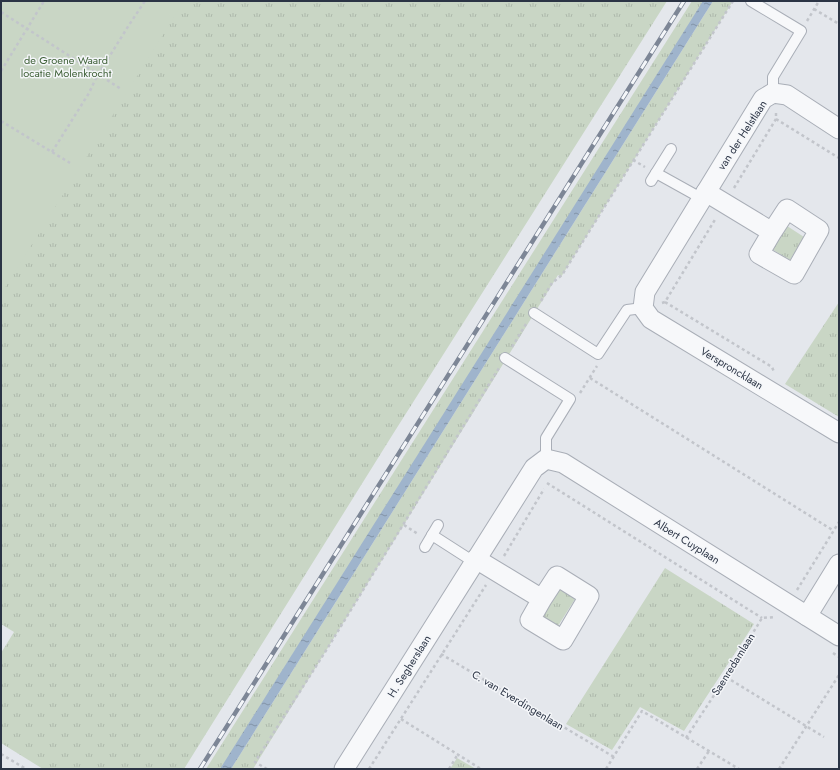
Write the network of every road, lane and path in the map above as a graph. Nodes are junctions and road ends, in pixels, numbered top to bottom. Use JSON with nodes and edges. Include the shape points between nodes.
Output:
{"nodes":[{"id":1,"x":44,"y":1,"type":"edge"},
{"id":2,"x":145,"y":1,"type":"edge"},
{"id":3,"x":733,"y":1,"type":"edge"},
{"id":4,"x":750,"y":1,"type":"edge"},
{"id":5,"x":819,"y":1,"type":"edge"},
{"id":6,"x":814,"y":9,"type":"junction"},
{"id":7,"x":1,"y":12,"type":"edge"},
{"id":8,"x":839,"y":24,"type":"edge"},
{"id":9,"x":27,"y":29,"type":"junction"},
{"id":10,"x":801,"y":31,"type":"junction"},
{"id":11,"x":1,"y":71,"type":"edge"},
{"id":12,"x":99,"y":74,"type":"junction"},
{"id":13,"x":121,"y":89,"type":"dead end"},
{"id":14,"x":780,"y":94,"type":"junction"},
{"id":15,"x":1,"y":121,"type":"edge"},
{"id":16,"x":839,"y":129,"type":"edge"},
{"id":17,"x":671,"y":149,"type":"dead end"},
{"id":18,"x":52,"y":152,"type":"junction"},
{"id":19,"x":839,"y":158,"type":"edge"},
{"id":20,"x":70,"y":164,"type":"dead end"},
{"id":21,"x":704,"y":195,"type":"junction"},
{"id":22,"x":772,"y":232,"type":"dead end"},
{"id":23,"x":644,"y":300,"type":"junction"},
{"id":24,"x":534,"y":313,"type":"junction"},
{"id":25,"x":598,"y":354,"type":"junction"},
{"id":26,"x":505,"y":358,"type":"junction"},
{"id":27,"x":590,"y":378,"type":"junction"},
{"id":28,"x":570,"y":399,"type":"junction"},
{"id":29,"x":839,"y":433,"type":"edge"},
{"id":30,"x":540,"y":463,"type":"junction"},
{"id":31,"x":547,"y":483,"type":"junction"},
{"id":32,"x":839,"y":522,"type":"edge"},
{"id":33,"x":438,"y":525,"type":"dead end"},
{"id":34,"x":834,"y":531,"type":"junction"},
{"id":35,"x":432,"y":535,"type":"junction"},
{"id":36,"x":425,"y":547,"type":"dead end"},
{"id":37,"x":475,"y":561,"type":"junction"},
{"id":38,"x":839,"y":564,"type":"edge"},
{"id":39,"x":495,"y":571,"type":"junction"},
{"id":40,"x":542,"y":599,"type":"dead end"},
{"id":41,"x":788,"y":604,"type":"junction"},
{"id":42,"x":807,"y":616,"type":"junction"},
{"id":43,"x":762,"y":618,"type":"junction"},
{"id":44,"x":839,"y":636,"type":"edge"},
{"id":45,"x":423,"y":643,"type":"junction"},
{"id":46,"x":441,"y":654,"type":"junction"},
{"id":47,"x":839,"y":675,"type":"edge"},
{"id":48,"x":726,"y":677,"type":"junction"},
{"id":49,"x":401,"y":719,"type":"junction"},
{"id":50,"x":806,"y":726,"type":"junction"},
{"id":51,"x":824,"y":737,"type":"dead end"},
{"id":52,"x":686,"y":738,"type":"junction"},
{"id":53,"x":709,"y":751,"type":"junction"},
{"id":54,"x":1,"y":754,"type":"edge"},
{"id":55,"x":458,"y":754,"type":"junction"},
{"id":56,"x":614,"y":757,"type":"junction"},
{"id":57,"x":26,"y":769,"type":"edge"},
{"id":58,"x":267,"y":769,"type":"edge"},
{"id":59,"x":344,"y":769,"type":"edge"},
{"id":60,"x":369,"y":769,"type":"edge"},
{"id":61,"x":449,"y":769,"type":"edge"},
{"id":62,"x":481,"y":769,"type":"edge"},
{"id":63,"x":606,"y":769,"type":"edge"},
{"id":64,"x":697,"y":769,"type":"edge"},
{"id":65,"x":739,"y":769,"type":"edge"},
{"id":66,"x":779,"y":769,"type":"edge"}],
"edges":[{"from":1,"to":9,"type":"path"},
{"from":2,"to":12,"type":"path"},
{"from":3,"to":24,"type":"path","via":[[562,275],[552,282]]},
{"from":4,"to":10,"type":"lane"},
{"from":5,"to":6,"type":"path"},
{"from":6,"to":8,"type":"path"},
{"from":6,"to":10,"type":"path"},
{"from":7,"to":9,"type":"path"},
{"from":9,"to":11,"type":"path"},
{"from":9,"to":12,"type":"path"},
{"from":10,"to":14,"type":"lane","via":[[773,77]]},
{"from":12,"to":13,"type":"path"},
{"from":12,"to":18,"type":"path"},
{"from":14,"to":16,"type":"street"},
{"from":14,"to":19,"type":"path","via":[[776,119]]},
{"from":14,"to":21,"type":"street","name":"van der Helstlaan","via":[[763,99]]},
{"from":15,"to":18,"type":"path"},
{"from":17,"to":21,"type":"lane","via":[[654,177]]},
{"from":18,"to":20,"type":"path"},
{"from":21,"to":22,"type":"street"},
{"from":21,"to":23,"type":"street","name":"van der Helstlaan"},
{"from":23,"to":25,"type":"lane","via":[[626,310]]},
{"from":23,"to":29,"type":"street","name":"Versproncklaan","via":[[651,319]]},
{"from":24,"to":25,"type":"lane"},
{"from":24,"to":26,"type":"path"},
{"from":25,"to":27,"type":"path","via":[[601,360]]},
{"from":26,"to":28,"type":"lane"},
{"from":26,"to":58,"type":"path","via":[[255,762]]},
{"from":27,"to":28,"type":"path","via":[[578,395]]},
{"from":27,"to":34,"type":"path"},
{"from":28,"to":30,"type":"lane","via":[[546,438]]},
{"from":30,"to":31,"type":"path"},
{"from":30,"to":37,"type":"street","name":"H. Segherslaan"},
{"from":30,"to":41,"type":"street","name":"Albert Cuyplaan","via":[[563,463]]},
{"from":31,"to":39,"type":"path"},
{"from":31,"to":43,"type":"path"},
{"from":32,"to":34,"type":"path"},
{"from":33,"to":35,"type":"lane"},
{"from":34,"to":41,"type":"path"},
{"from":35,"to":36,"type":"lane"},
{"from":35,"to":37,"type":"lane"},
{"from":37,"to":39,"type":"street"},
{"from":37,"to":45,"type":"street","name":"H. Segherslaan"},
{"from":38,"to":42,"type":"street"},
{"from":39,"to":40,"type":"street"},
{"from":39,"to":46,"type":"path"},
{"from":41,"to":42,"type":"street","name":"Albert Cuyplaan"},
{"from":41,"to":43,"type":"path","via":[[781,616]]},
{"from":42,"to":44,"type":"street","name":"Albert Cuyplaan"},
{"from":43,"to":48,"type":"path","name":"Saenredamlaan"},
{"from":45,"to":46,"type":"path","name":"C. van Everdingenlaan"},
{"from":45,"to":59,"type":"street","name":"H. Segherslaan"},
{"from":46,"to":49,"type":"path"},
{"from":46,"to":56,"type":"path","name":"C. van Everdingenlaan"},
{"from":47,"to":50,"type":"path"},
{"from":48,"to":50,"type":"path"},
{"from":48,"to":52,"type":"path","name":"Saenredamlaan"},
{"from":49,"to":55,"type":"path"},
{"from":49,"to":60,"type":"path"},
{"from":50,"to":51,"type":"path"},
{"from":50,"to":66,"type":"path"},
{"from":52,"to":53,"type":"path"},
{"from":52,"to":56,"type":"path","via":[[642,711]]},
{"from":53,"to":64,"type":"path"},
{"from":53,"to":65,"type":"path"},
{"from":54,"to":57,"type":"path"},
{"from":55,"to":61,"type":"path"},
{"from":55,"to":62,"type":"path"},
{"from":56,"to":63,"type":"path"}]}
